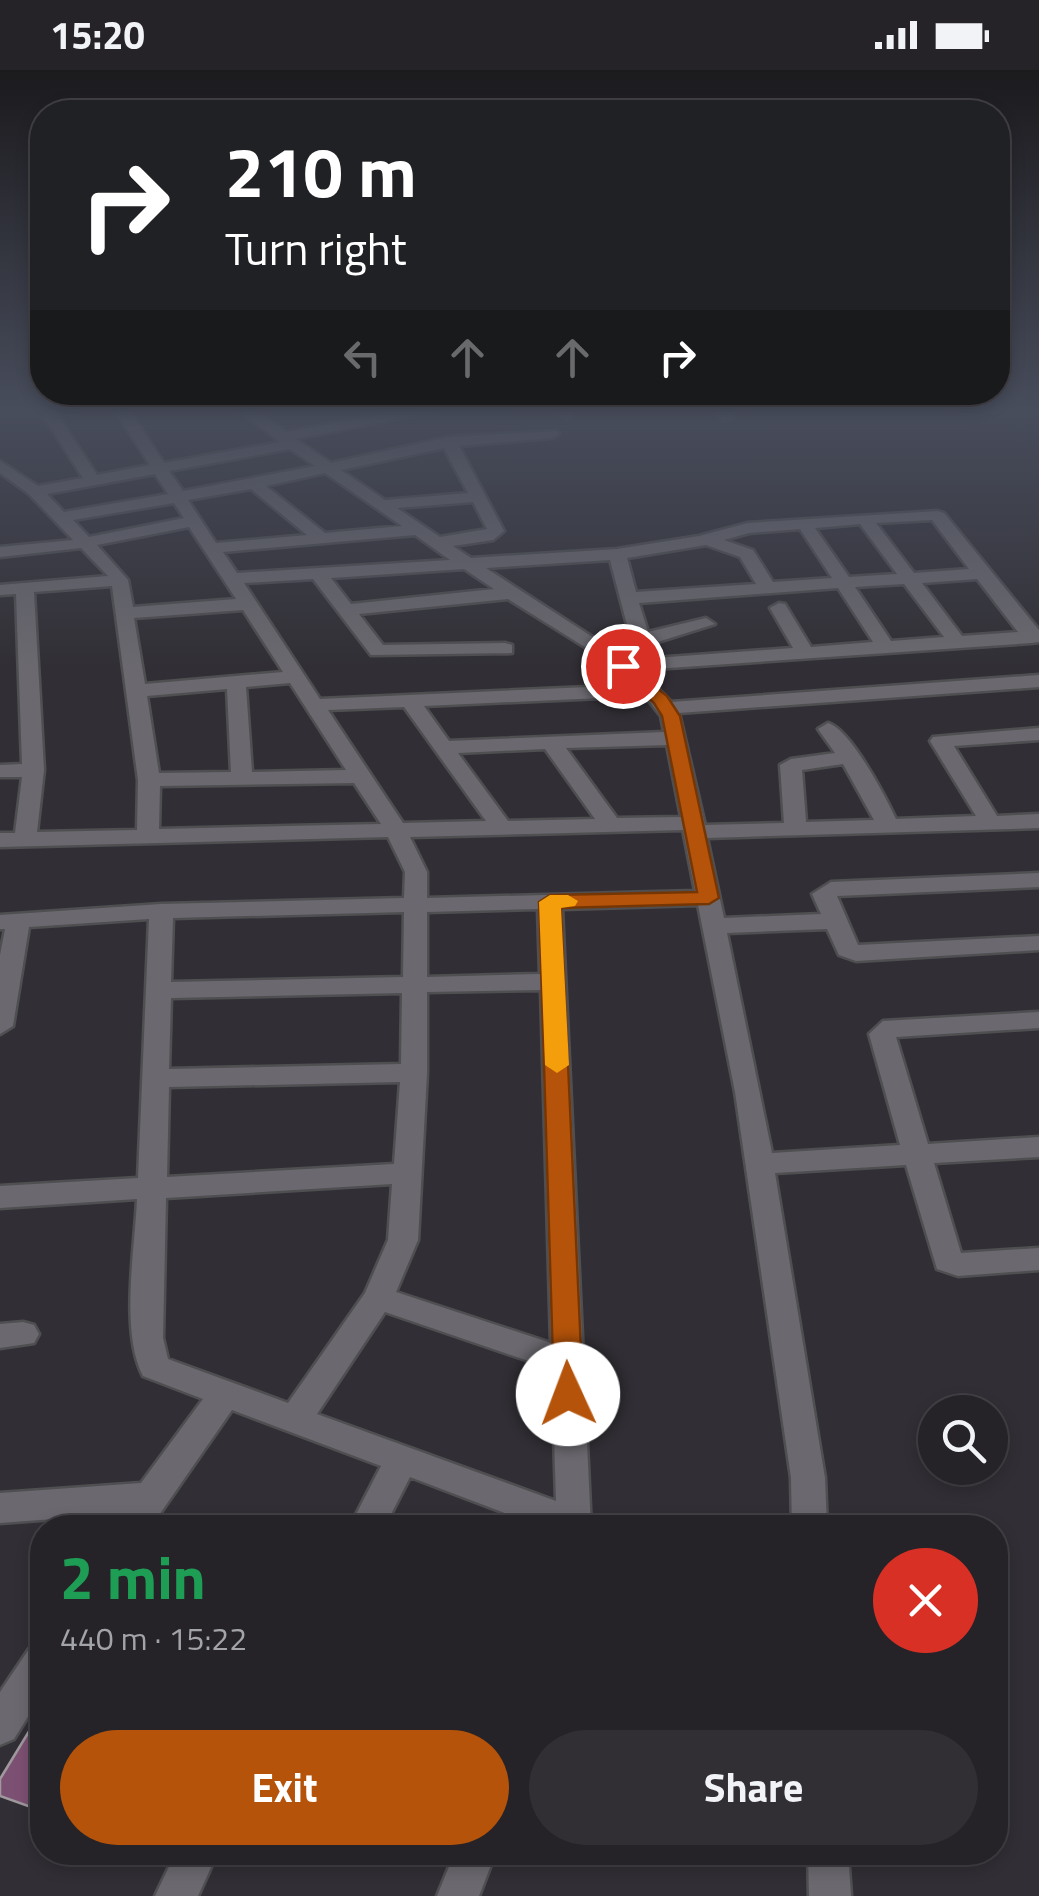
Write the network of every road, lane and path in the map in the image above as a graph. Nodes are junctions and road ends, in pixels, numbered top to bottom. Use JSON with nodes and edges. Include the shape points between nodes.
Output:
{"nodes":[{"id":1,"x":40,"y":496,"type":"edge"},
{"id":2,"x":170,"y":496,"type":"edge"},
{"id":3,"x":177,"y":496,"type":"edge"},
{"id":4,"x":269,"y":496,"type":"edge"},
{"id":5,"x":366,"y":496,"type":"edge"},
{"id":6,"x":479,"y":497,"type":"joint"},
{"id":7,"x":380,"y":506,"type":"junction"},
{"id":8,"x":61,"y":517,"type":"junction"},
{"id":9,"x":866,"y":519,"type":"junction"},
{"id":10,"x":192,"y":521,"type":"junction"},
{"id":11,"x":804,"y":523,"type":"junction"},
{"id":12,"x":427,"y":537,"type":"junction"},
{"id":13,"x":321,"y":538,"type":"junction"},
{"id":14,"x":706,"y":539,"type":"junction"},
{"id":15,"x":86,"y":541,"type":"junction"},
{"id":16,"x":212,"y":548,"type":"junction"},
{"id":17,"x":0,"y":552,"type":"edge"},
{"id":18,"x":617,"y":554,"type":"junction"},
{"id":19,"x":464,"y":562,"type":"junction"},
{"id":20,"x":317,"y":572,"type":"junction"},
{"id":21,"x":982,"y":572,"type":"junction"},
{"id":22,"x":906,"y":578,"type":"junction"},
{"id":23,"x":231,"y":579,"type":"junction"},
{"id":24,"x":118,"y":580,"type":"junction"},
{"id":25,"x":842,"y":583,"type":"junction"},
{"id":26,"x":25,"y":588,"type":"junction"},
{"id":27,"x":766,"y":588,"type":"junction"},
{"id":28,"x":0,"y":590,"type":"edge"},
{"id":29,"x":512,"y":593,"type":"junction"},
{"id":30,"x":629,"y":598,"type":"junction"},
{"id":31,"x":247,"y":604,"type":"junction"},
{"id":32,"x":779,"y":608,"type":"dead end"},
{"id":33,"x":346,"y":610,"type":"junction"},
{"id":34,"x":127,"y":613,"type":"junction"},
{"id":35,"x":706,"y":624,"type":"dead end"},
{"id":36,"x":1035,"y":636,"type":"edge"},
{"id":37,"x":641,"y":641,"type":"junction"},
{"id":38,"x":957,"y":642,"type":"junction"},
{"id":39,"x":886,"y":647,"type":"junction"},
{"id":40,"x":505,"y":649,"type":"dead end"},
{"id":41,"x":805,"y":653,"type":"junction"},
{"id":42,"x":635,"y":665,"type":"junction"},
{"id":43,"x":296,"y":677,"type":"junction"},
{"id":44,"x":1039,"y":681,"type":"edge"},
{"id":45,"x":236,"y":682,"type":"junction"},
{"id":46,"x":649,"y":690,"type":"junction"},
{"id":47,"x":137,"y":691,"type":"junction"},
{"id":48,"x":411,"y":702,"type":"junction"},
{"id":49,"x":314,"y":705,"type":"junction"},
{"id":50,"x":666,"y":708,"type":"junction"},
{"id":51,"x":828,"y":729,"type":"dead end"},
{"id":52,"x":676,"y":738,"type":"junction"},
{"id":53,"x":1036,"y":739,"type":"edge"},
{"id":54,"x":551,"y":743,"type":"junction"},
{"id":55,"x":444,"y":747,"type":"junction"},
{"id":56,"x":849,"y":757,"type":"junction"},
{"id":57,"x":34,"y":770,"type":"junction"},
{"id":58,"x":0,"y":772,"type":"edge"},
{"id":59,"x":242,"y":776,"type":"junction"},
{"id":60,"x":360,"y":776,"type":"junction"},
{"id":61,"x":149,"y":780,"type":"junction"},
{"id":62,"x":1039,"y":820,"type":"edge"},
{"id":63,"x":990,"y":822,"type":"junction"},
{"id":64,"x":611,"y":825,"type":"junction"},
{"id":65,"x":888,"y":826,"type":"junction"},
{"id":66,"x":502,"y":828,"type":"junction"},
{"id":67,"x":696,"y":828,"type":"junction"},
{"id":68,"x":796,"y":829,"type":"junction"},
{"id":69,"x":396,"y":830,"type":"junction"},
{"id":70,"x":148,"y":836,"type":"junction"},
{"id":71,"x":25,"y":839,"type":"junction"},
{"id":72,"x":0,"y":840,"type":"edge"},
{"id":73,"x":1039,"y":880,"type":"edge"},
{"id":74,"x":709,"y":898,"type":"junction"},
{"id":75,"x":550,"y":902,"type":"junction"},
{"id":76,"x":416,"y":904,"type":"junction"},
{"id":77,"x":161,"y":911,"type":"junction"},
{"id":78,"x":836,"y":921,"type":"junction"},
{"id":79,"x":9,"y":922,"type":"edge"},
{"id":80,"x":716,"y":926,"type":"junction"},
{"id":81,"x":1039,"y":943,"type":"edge"},
{"id":82,"x":554,"y":982,"type":"junction"},
{"id":83,"x":414,"y":985,"type":"junction"},
{"id":84,"x":158,"y":990,"type":"junction"},
{"id":85,"x":1,"y":1014,"type":"edge"},
{"id":86,"x":1039,"y":1020,"type":"edge"},
{"id":87,"x":414,"y":1073,"type":"junction"},
{"id":88,"x":155,"y":1078,"type":"junction"},
{"id":89,"x":1039,"y":1147,"type":"edge"},
{"id":90,"x":915,"y":1155,"type":"junction"},
{"id":91,"x":759,"y":1164,"type":"junction"},
{"id":92,"x":407,"y":1173,"type":"junction"},
{"id":93,"x":151,"y":1186,"type":"junction"},
{"id":94,"x":0,"y":1197,"type":"edge"},
{"id":95,"x":1039,"y":1260,"type":"edge"},
{"id":96,"x":378,"y":1298,"type":"junction"},
{"id":97,"x":567,"y":1361,"type":"junction"},
{"id":98,"x":224,"y":1396,"type":"junction"},
{"id":99,"x":294,"y":1421,"type":"junction"},
{"id":100,"x":401,"y":1460,"type":"junction"},
{"id":101,"x":150,"y":1497,"type":"junction"},
{"id":102,"x":0,"y":1508,"type":"edge"},
{"id":103,"x":138,"y":1515,"type":"edge"},
{"id":104,"x":373,"y":1515,"type":"edge"},
{"id":105,"x":547,"y":1515,"type":"edge"},
{"id":106,"x":574,"y":1515,"type":"edge"},
{"id":107,"x":809,"y":1515,"type":"edge"},
{"id":108,"x":30,"y":1680,"type":"edge"},
{"id":109,"x":0,"y":1726,"type":"edge"},
{"id":110,"x":192,"y":1865,"type":"edge"},
{"id":111,"x":471,"y":1865,"type":"edge"},
{"id":112,"x":829,"y":1865,"type":"edge"},
{"id":113,"x":176,"y":1896,"type":"edge"},
{"id":114,"x":458,"y":1896,"type":"edge"},
{"id":115,"x":830,"y":1896,"type":"edge"}],
"edges":[{"from":1,"to":8,"type":"street"},
{"from":2,"to":8,"type":"street"},
{"from":3,"to":10,"type":"street"},
{"from":4,"to":13,"type":"street"},
{"from":5,"to":7,"type":"street"},
{"from":6,"to":7,"type":"street"},
{"from":6,"to":12,"type":"street","via":[[495,533]]},
{"from":7,"to":12,"type":"street"},
{"from":8,"to":15,"type":"street"},
{"from":9,"to":11,"type":"street"},
{"from":9,"to":21,"type":"street","via":[[938,516]]},
{"from":9,"to":22,"type":"street"},
{"from":10,"to":15,"type":"street"},
{"from":10,"to":16,"type":"street"},
{"from":11,"to":14,"type":"street"},
{"from":11,"to":25,"type":"street"},
{"from":12,"to":13,"type":"street"},
{"from":12,"to":19,"type":"street"},
{"from":13,"to":16,"type":"street"},
{"from":14,"to":18,"type":"street"},
{"from":14,"to":27,"type":"street","via":[[748,554]]},
{"from":15,"to":17,"type":"street"},
{"from":15,"to":24,"type":"street"},
{"from":16,"to":23,"type":"street"},
{"from":18,"to":19,"type":"street"},
{"from":18,"to":30,"type":"street"},
{"from":19,"to":20,"type":"street"},
{"from":19,"to":29,"type":"street"},
{"from":20,"to":23,"type":"street"},
{"from":20,"to":33,"type":"street"},
{"from":21,"to":22,"type":"street"},
{"from":21,"to":36,"type":"street"},
{"from":22,"to":25,"type":"street"},
{"from":22,"to":38,"type":"street"},
{"from":23,"to":31,"type":"street"},
{"from":24,"to":26,"type":"street"},
{"from":24,"to":34,"type":"street"},
{"from":25,"to":27,"type":"street"},
{"from":25,"to":39,"type":"street"},
{"from":26,"to":28,"type":"street"},
{"from":26,"to":57,"type":"street"},
{"from":27,"to":30,"type":"street"},
{"from":29,"to":33,"type":"street"},
{"from":29,"to":42,"type":"street"},
{"from":30,"to":37,"type":"street"},
{"from":31,"to":34,"type":"street"},
{"from":31,"to":43,"type":"street"},
{"from":32,"to":41,"type":"street"},
{"from":33,"to":40,"type":"street","via":[[382,653]]},
{"from":34,"to":47,"type":"street"},
{"from":35,"to":37,"type":"street"},
{"from":36,"to":38,"type":"street"},
{"from":37,"to":42,"type":"street"},
{"from":38,"to":39,"type":"street"},
{"from":39,"to":41,"type":"street"},
{"from":41,"to":42,"type":"street"},
{"from":42,"to":46,"type":"street"},
{"from":43,"to":45,"type":"street"},
{"from":43,"to":49,"type":"street"},
{"from":44,"to":50,"type":"street"},
{"from":45,"to":47,"type":"street"},
{"from":45,"to":59,"type":"street"},
{"from":46,"to":48,"type":"street"},
{"from":46,"to":50,"type":"street"},
{"from":47,"to":61,"type":"street"},
{"from":48,"to":49,"type":"street"},
{"from":48,"to":55,"type":"street"},
{"from":49,"to":60,"type":"street"},
{"from":50,"to":52,"type":"street"},
{"from":51,"to":56,"type":"street"},
{"from":52,"to":54,"type":"street"},
{"from":52,"to":67,"type":"street"},
{"from":53,"to":63,"type":"street","via":[[940,742]]},
{"from":54,"to":55,"type":"street"},
{"from":54,"to":64,"type":"street"},
{"from":55,"to":66,"type":"street"},
{"from":56,"to":65,"type":"street"},
{"from":56,"to":68,"type":"street","via":[[792,765]]},
{"from":57,"to":58,"type":"street"},
{"from":57,"to":71,"type":"street"},
{"from":59,"to":60,"type":"street"},
{"from":59,"to":61,"type":"street"},
{"from":60,"to":69,"type":"street"},
{"from":61,"to":70,"type":"street"},
{"from":62,"to":63,"type":"street"},
{"from":63,"to":65,"type":"street"},
{"from":64,"to":66,"type":"street"},
{"from":64,"to":67,"type":"street"},
{"from":65,"to":68,"type":"street"},
{"from":66,"to":69,"type":"street"},
{"from":67,"to":68,"type":"street"},
{"from":67,"to":74,"type":"street"},
{"from":69,"to":70,"type":"street"},
{"from":69,"to":76,"type":"street","via":[[415,866]]},
{"from":70,"to":71,"type":"street"},
{"from":71,"to":72,"type":"street"},
{"from":73,"to":78,"type":"street","via":[[831,889],[824,894]]},
{"from":74,"to":75,"type":"street"},
{"from":74,"to":80,"type":"street"},
{"from":75,"to":76,"type":"street"},
{"from":75,"to":82,"type":"street"},
{"from":76,"to":77,"type":"street"},
{"from":76,"to":83,"type":"street"},
{"from":77,"to":79,"type":"street"},
{"from":77,"to":84,"type":"street"},
{"from":78,"to":80,"type":"street"},
{"from":78,"to":81,"type":"street","via":[[848,950],[856,953]]},
{"from":79,"to":85,"type":"street"},
{"from":80,"to":91,"type":"street"},
{"from":82,"to":83,"type":"street"},
{"from":82,"to":97,"type":"street"},
{"from":83,"to":84,"type":"street"},
{"from":83,"to":87,"type":"street"},
{"from":84,"to":88,"type":"street"},
{"from":86,"to":90,"type":"street","via":[[884,1029]]},
{"from":87,"to":88,"type":"street"},
{"from":87,"to":92,"type":"street"},
{"from":88,"to":93,"type":"street"},
{"from":89,"to":90,"type":"street"},
{"from":90,"to":91,"type":"street"},
{"from":90,"to":95,"type":"street","via":[[948,1261]]},
{"from":91,"to":107,"type":"street"},
{"from":92,"to":93,"type":"street"},
{"from":92,"to":96,"type":"street","via":[[403,1240]]},
{"from":93,"to":94,"type":"street"},
{"from":93,"to":98,"type":"street","via":[[150,1358],[163,1374]]},
{"from":96,"to":97,"type":"street"},
{"from":96,"to":99,"type":"street"},
{"from":97,"to":106,"type":"street"},
{"from":98,"to":99,"type":"street"},
{"from":98,"to":101,"type":"street"},
{"from":99,"to":100,"type":"street"},
{"from":100,"to":104,"type":"street"},
{"from":100,"to":105,"type":"street"},
{"from":101,"to":102,"type":"street"},
{"from":101,"to":103,"type":"street"},
{"from":108,"to":109,"type":"street"},
{"from":110,"to":113,"type":"street"},
{"from":111,"to":114,"type":"street"},
{"from":112,"to":115,"type":"street"}]}
